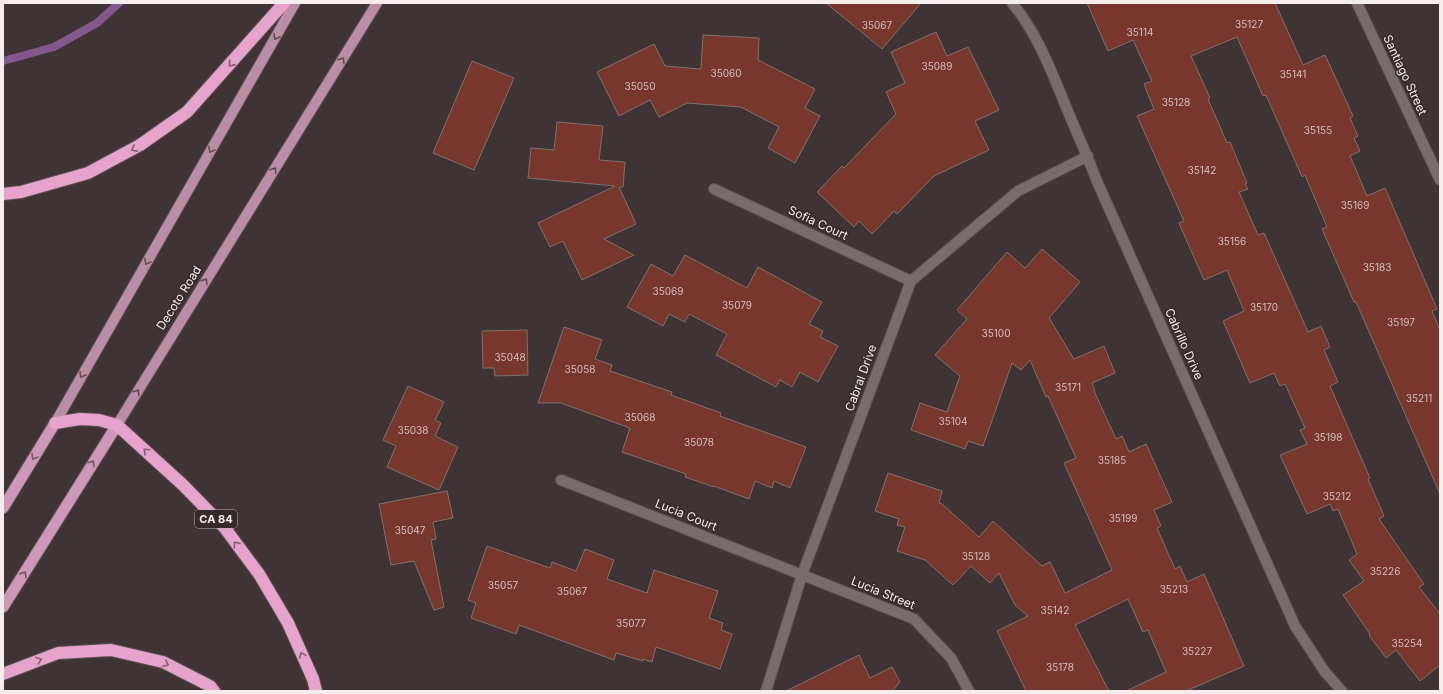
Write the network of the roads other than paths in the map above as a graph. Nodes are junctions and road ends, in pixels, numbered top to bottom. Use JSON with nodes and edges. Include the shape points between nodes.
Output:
{"nodes":[{"id":1,"x":284,"y":3,"type":"edge"},
{"id":2,"x":295,"y":3,"type":"edge"},
{"id":3,"x":377,"y":3,"type":"edge"},
{"id":4,"x":1012,"y":3,"type":"edge"},
{"id":5,"x":1357,"y":3,"type":"edge"},
{"id":6,"x":1088,"y":156,"type":"junction"},
{"id":7,"x":1440,"y":180,"type":"edge"},
{"id":8,"x":714,"y":189,"type":"dead end"},
{"id":9,"x":3,"y":194,"type":"edge"},
{"id":10,"x":911,"y":281,"type":"junction"},
{"id":11,"x":55,"y":423,"type":"junction"},
{"id":12,"x":116,"y":425,"type":"junction"},
{"id":13,"x":561,"y":480,"type":"dead end"},
{"id":14,"x":3,"y":508,"type":"edge"},
{"id":15,"x":802,"y":575,"type":"junction"},
{"id":16,"x":3,"y":607,"type":"edge"},
{"id":17,"x":3,"y":674,"type":"edge"},
{"id":18,"x":214,"y":691,"type":"edge"},
{"id":19,"x":316,"y":691,"type":"edge"},
{"id":20,"x":766,"y":691,"type":"edge"},
{"id":21,"x":969,"y":691,"type":"edge"},
{"id":22,"x":1342,"y":691,"type":"edge"}],
"edges":[{"from":1,"to":9,"type":"highway","one_way":true,"via":[[187,112],[140,146],[88,173],[21,192]]},
{"from":2,"to":11,"type":"main road","one_way":true},
{"from":12,"to":3,"type":"main road","name":"Decoto Road","one_way":true},
{"from":4,"to":6,"type":"street","name":"Cabrillo Drive","via":[[1023,16],[1046,57]]},
{"from":5,"to":7,"type":"street","name":"Santiago Street"},
{"from":6,"to":10,"type":"street","name":"Cabral Drive","via":[[1018,191]]},
{"from":6,"to":22,"type":"street","name":"Cabrillo Drive","via":[[1296,626],[1325,672]]},
{"from":8,"to":10,"type":"street","name":"Sofia Court"},
{"from":10,"to":15,"type":"street","name":"Cabral Drive"},
{"from":11,"to":12,"type":"highway","number":"CA 84","via":[[80,419],[99,420]]},
{"from":11,"to":14,"type":"highway","one_way":true},
{"from":16,"to":12,"type":"highway","name":"Decoto Road","one_way":true},
{"from":19,"to":12,"type":"highway","number":"CA 84","one_way":true,"via":[[288,622],[255,568],[224,527],[188,490]]},
{"from":13,"to":15,"type":"street","name":"Lucia Court"},
{"from":15,"to":20,"type":"street","name":"Cabral Drive"},
{"from":15,"to":21,"type":"street","name":"Lucia Street","via":[[914,619],[951,658]]},
{"from":17,"to":18,"type":"highway","one_way":true,"via":[[58,653],[111,650],[163,662],[210,686]]}]}
